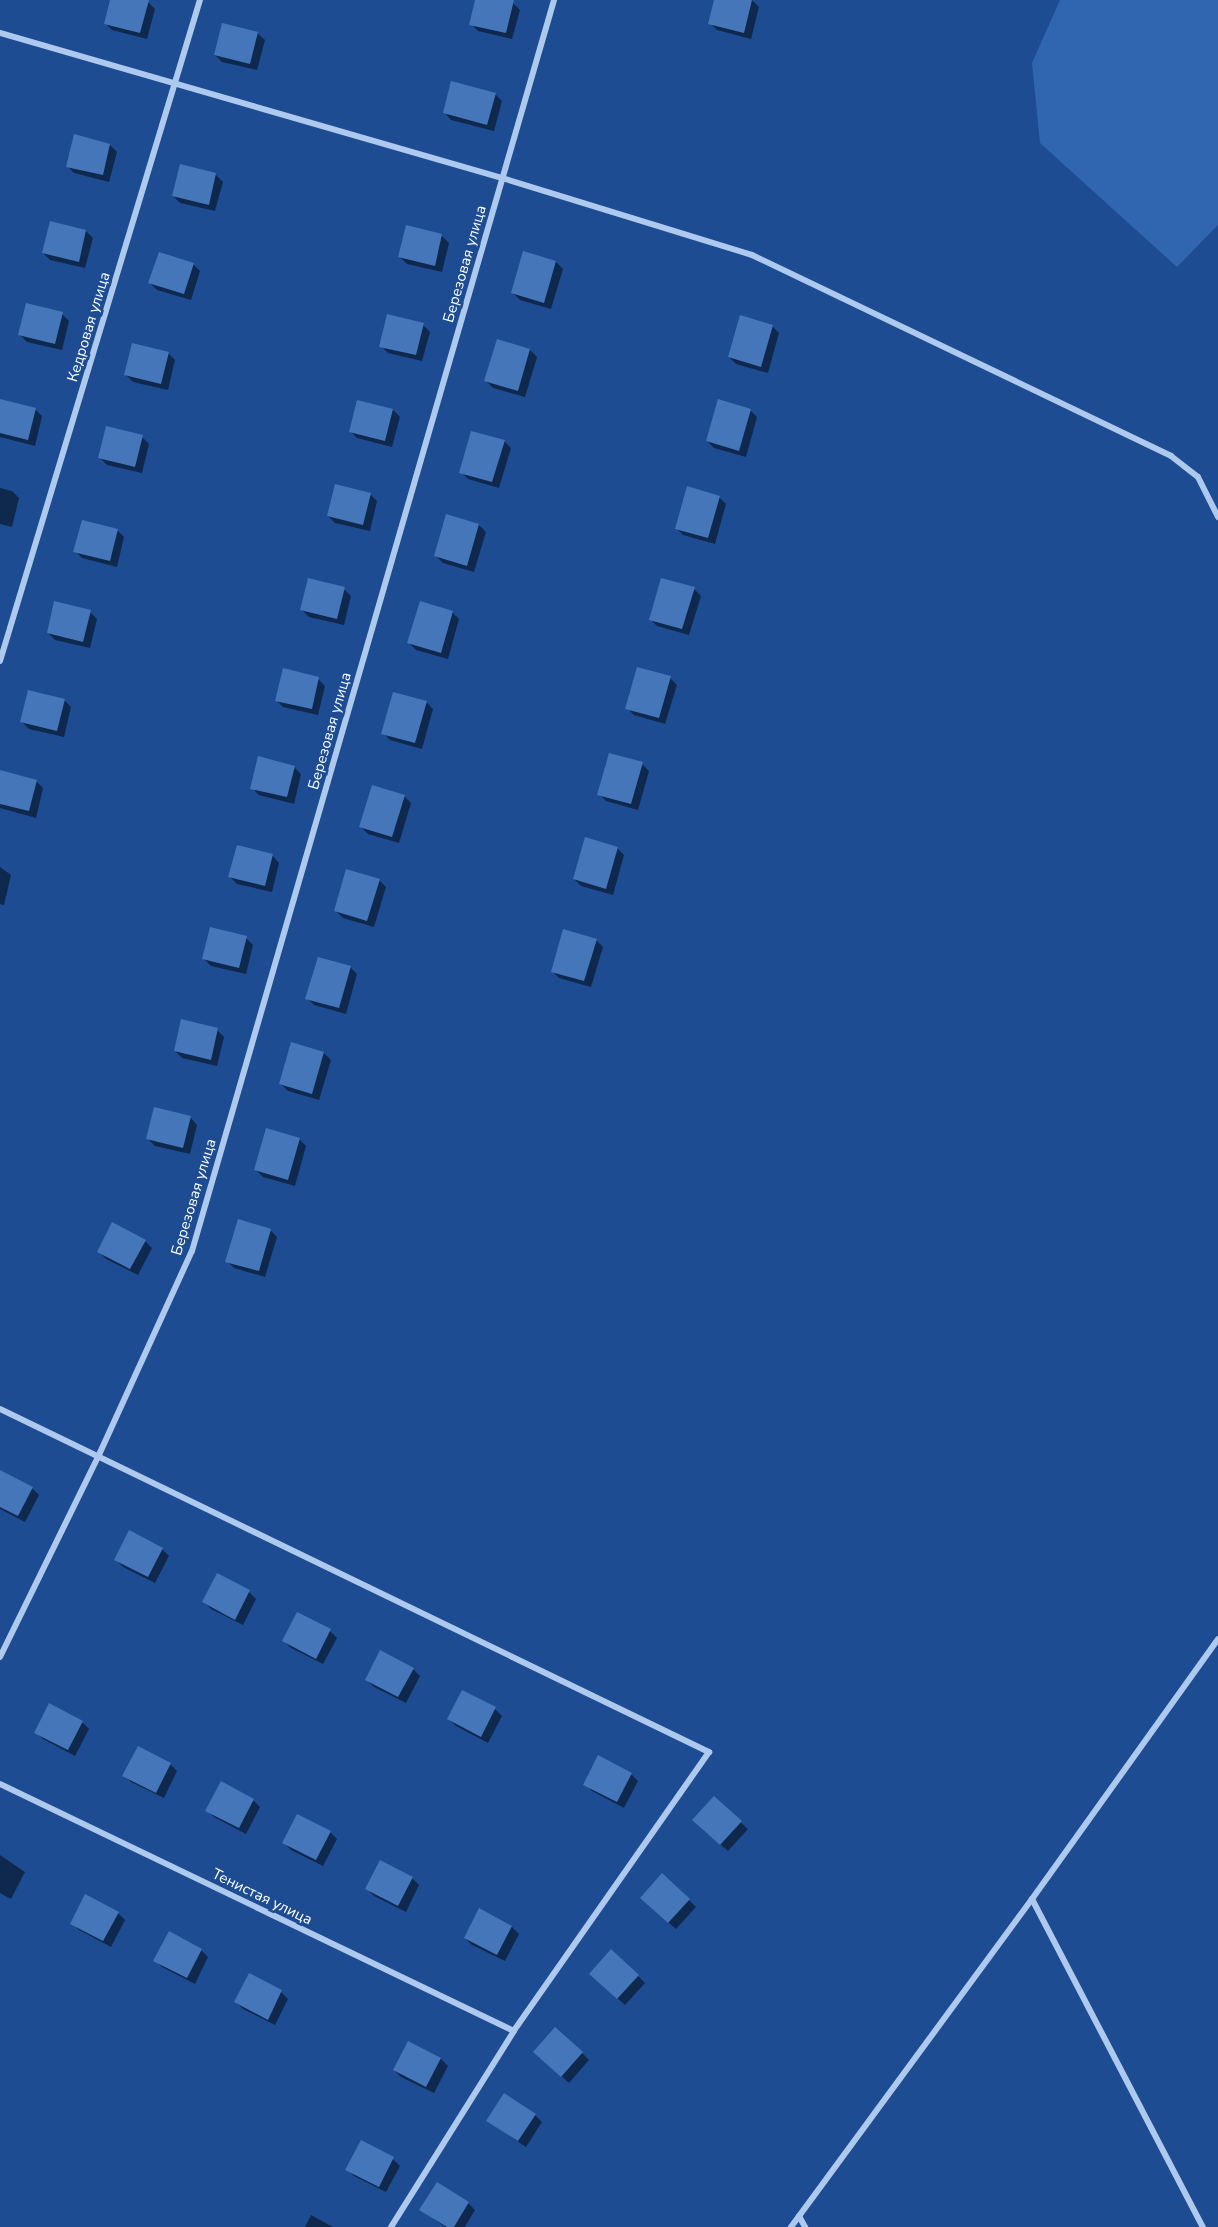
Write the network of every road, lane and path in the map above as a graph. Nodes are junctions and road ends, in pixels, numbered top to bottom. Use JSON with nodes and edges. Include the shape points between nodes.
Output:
{"nodes":[{"id":1,"x":200,"y":0,"type":"edge"},
{"id":2,"x":554,"y":0,"type":"edge"},
{"id":3,"x":0,"y":33,"type":"edge"},
{"id":4,"x":177,"y":82,"type":"junction"},
{"id":5,"x":502,"y":178,"type":"junction"},
{"id":6,"x":1218,"y":517,"type":"edge"},
{"id":7,"x":0,"y":661,"type":"edge"},
{"id":8,"x":0,"y":1409,"type":"edge"},
{"id":9,"x":98,"y":1457,"type":"junction"},
{"id":10,"x":1218,"y":1639,"type":"edge"},
{"id":11,"x":0,"y":1657,"type":"edge"},
{"id":12,"x":0,"y":1784,"type":"edge"},
{"id":13,"x":1032,"y":1899,"type":"junction"},
{"id":14,"x":514,"y":2031,"type":"junction"},
{"id":15,"x":799,"y":2216,"type":"junction"},
{"id":16,"x":391,"y":2227,"type":"edge"},
{"id":17,"x":791,"y":2227,"type":"edge"},
{"id":18,"x":805,"y":2227,"type":"edge"},
{"id":19,"x":1203,"y":2227,"type":"edge"}],
"edges":[{"from":1,"to":4,"type":"street","name":"Кедровая улица"},
{"from":2,"to":5,"type":"street","name":"Березовая улица"},
{"from":3,"to":4,"type":"street"},
{"from":4,"to":5,"type":"street"},
{"from":4,"to":7,"type":"street","name":"Кедровая улица"},
{"from":5,"to":6,"type":"street","via":[[763,260],[1171,456],[1198,477]]},
{"from":5,"to":9,"type":"street","name":"Березовая улица","via":[[192,1251]]},
{"from":8,"to":9,"type":"street"},
{"from":9,"to":11,"type":"street","name":"Березовая улица"},
{"from":9,"to":14,"type":"street","via":[[709,1752]]},
{"from":10,"to":13,"type":"street"},
{"from":12,"to":14,"type":"street","name":"Тенистая улица"},
{"from":13,"to":15,"type":"street"},
{"from":13,"to":19,"type":"street"},
{"from":14,"to":16,"type":"street"},
{"from":15,"to":17,"type":"street"},
{"from":15,"to":18,"type":"street"}]}
